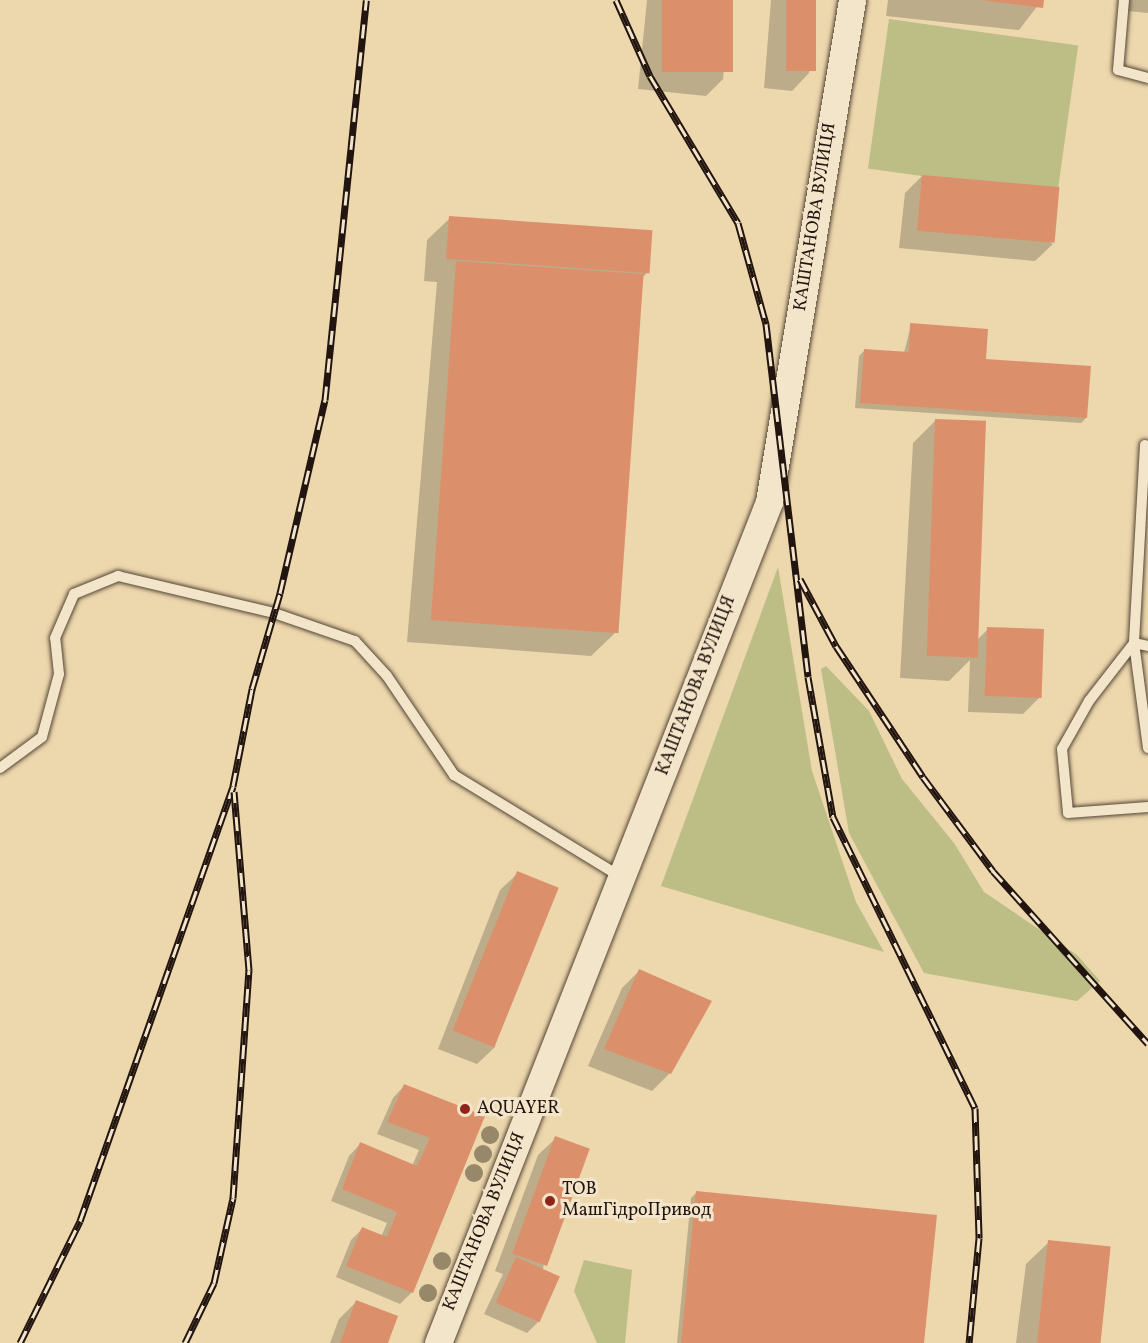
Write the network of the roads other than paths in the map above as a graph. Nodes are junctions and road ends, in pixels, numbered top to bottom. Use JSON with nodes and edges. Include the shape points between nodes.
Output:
{"nodes":[{"id":1,"x":852,"y":0,"type":"edge"},
{"id":2,"x":1124,"y":0,"type":"edge"},
{"id":3,"x":1148,"y":78,"type":"edge"},
{"id":4,"x":1145,"y":445,"type":"dead end"},
{"id":5,"x":1134,"y":644,"type":"junction"},
{"id":6,"x":1148,"y":646,"type":"edge"},
{"id":7,"x":1148,"y":748,"type":"edge"},
{"id":8,"x":0,"y":768,"type":"edge"},
{"id":9,"x":1148,"y":807,"type":"edge"},
{"id":10,"x":621,"y":878,"type":"junction"},
{"id":11,"x":438,"y":1343,"type":"edge"}],
"edges":[{"from":1,"to":10,"type":"street","name":"КАШТАНОВА ВУЛИЦЯ","via":[[769,502]]},
{"from":2,"to":3,"type":"lane","via":[[1118,70]]},
{"from":4,"to":5,"type":"lane"},
{"from":5,"to":6,"type":"lane"},
{"from":5,"to":7,"type":"lane"},
{"from":5,"to":9,"type":"lane","via":[[1089,701],[1062,749],[1068,813]]},
{"from":8,"to":10,"type":"lane","via":[[42,737],[50,719],[59,674],[55,638],[74,594],[118,576],[274,613],[356,641],[387,676],[454,774]]},
{"from":10,"to":11,"type":"street","name":"КАШТАНОВА ВУЛИЦЯ"}]}
